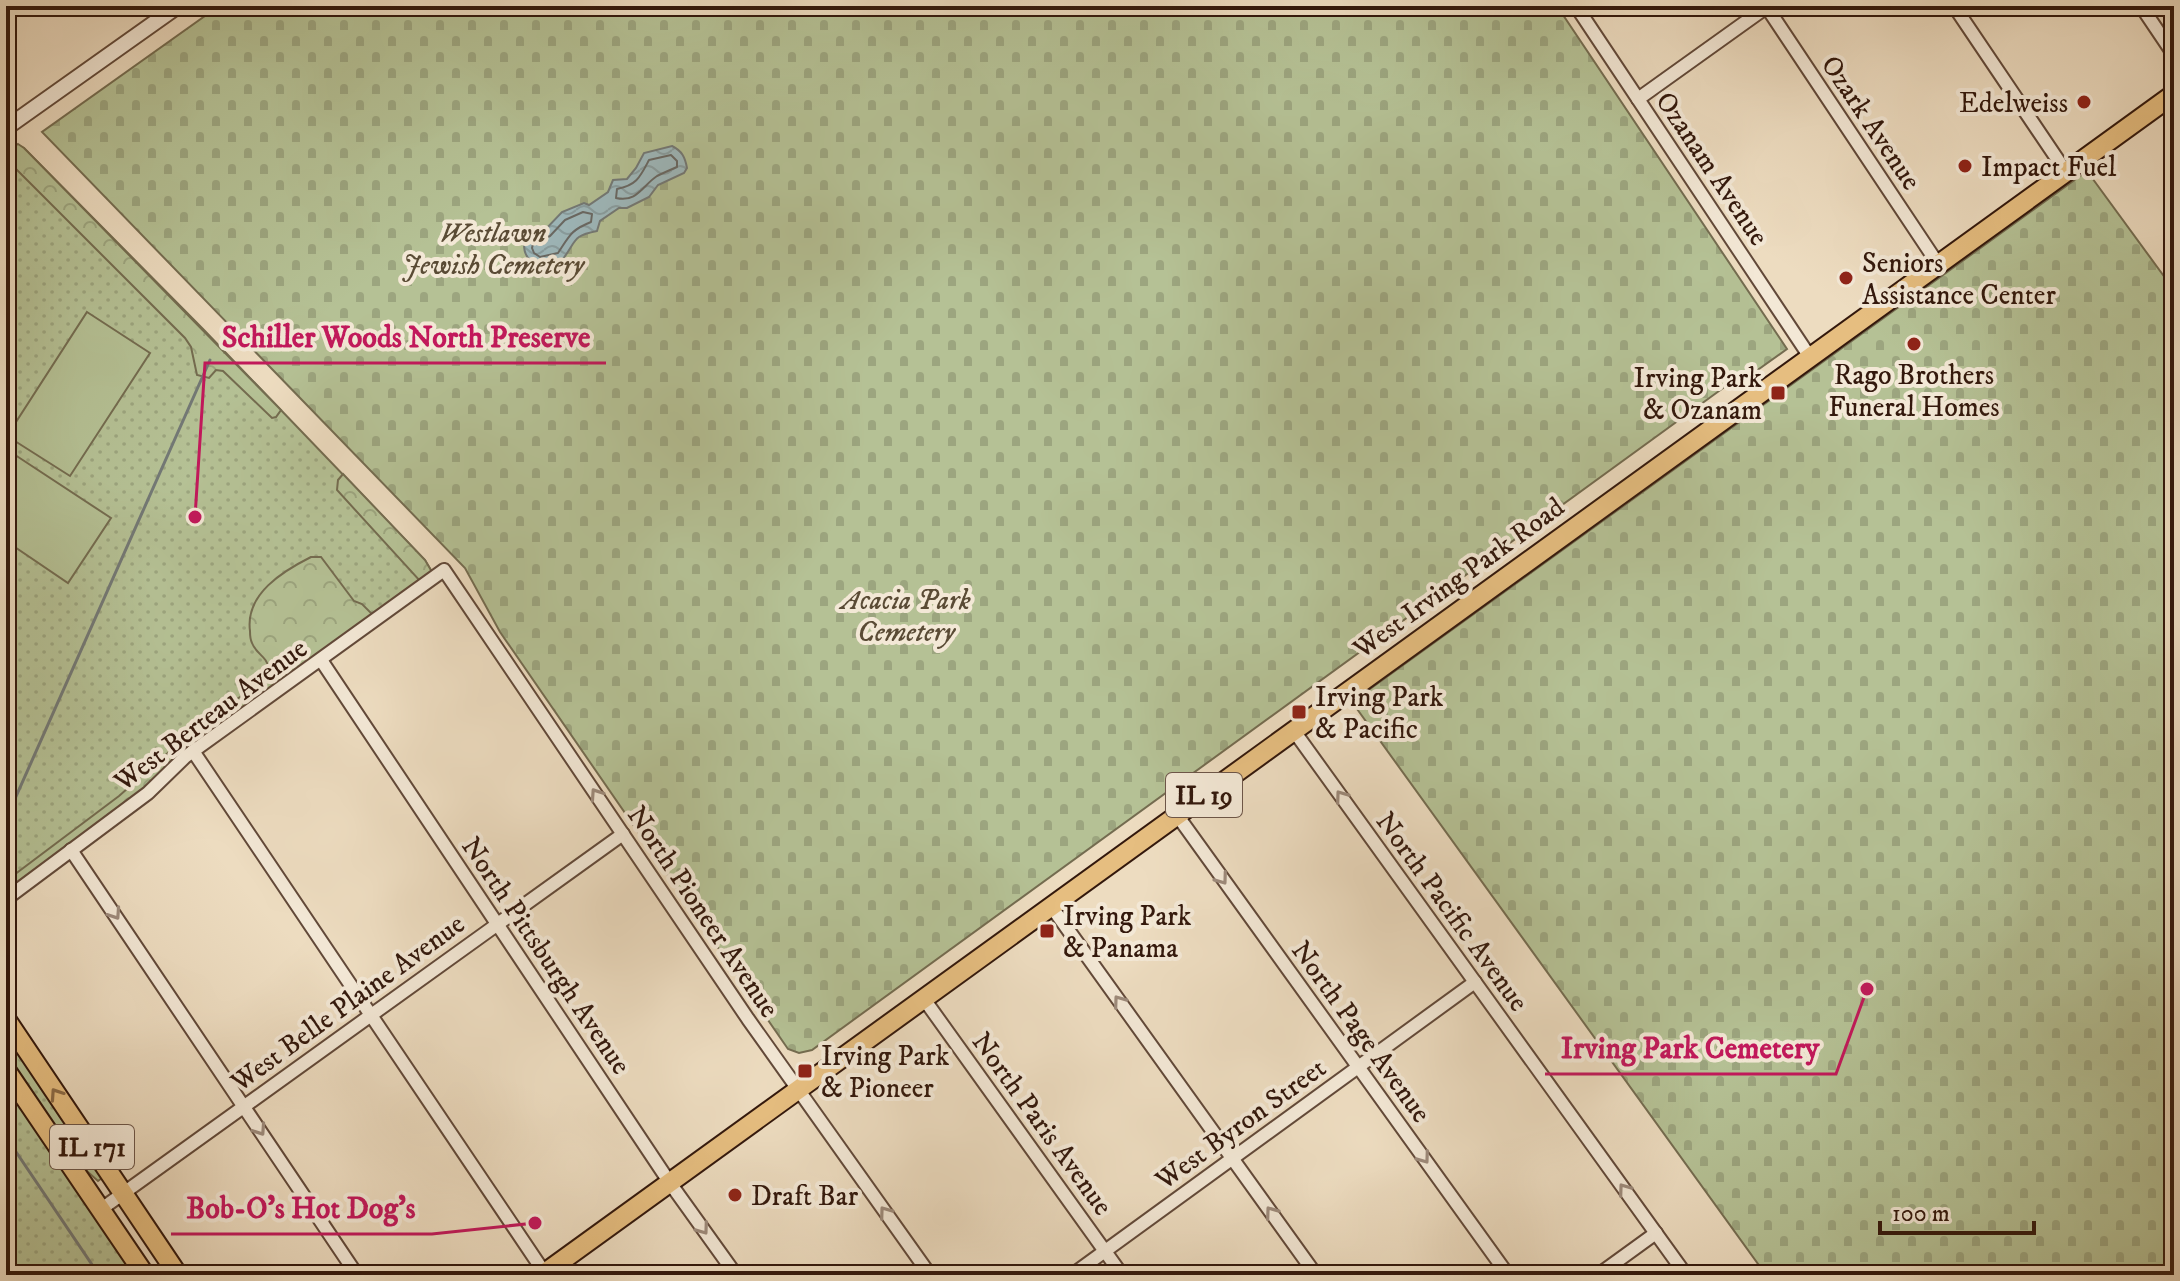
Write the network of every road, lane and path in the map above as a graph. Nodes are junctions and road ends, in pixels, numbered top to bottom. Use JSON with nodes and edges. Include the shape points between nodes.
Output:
{"nodes":[{"id":1,"x":178,"y":6,"type":"edge"},
{"id":2,"x":1576,"y":6,"type":"edge"},
{"id":3,"x":1767,"y":6,"type":"edge"},
{"id":4,"x":1954,"y":6,"type":"edge"},
{"id":5,"x":2141,"y":6,"type":"edge"},
{"id":6,"x":2174,"y":55,"type":"edge"},
{"id":7,"x":2174,"y":94,"type":"edge"},
{"id":8,"x":1638,"y":99,"type":"junction"},
{"id":9,"x":8,"y":122,"type":"edge"},
{"id":10,"x":2066,"y":172,"type":"junction"},
{"id":11,"x":1938,"y":264,"type":"junction"},
{"id":12,"x":1810,"y":357,"type":"junction"},
{"id":13,"x":444,"y":570,"type":"joint"},
{"id":14,"x":321,"y":660,"type":"junction"},
{"id":15,"x":1294,"y":731,"type":"junction"},
{"id":16,"x":193,"y":751,"type":"junction"},
{"id":17,"x":1177,"y":815,"type":"junction"},
{"id":18,"x":623,"y":834,"type":"junction"},
{"id":19,"x":71,"y":850,"type":"junction"},
{"id":20,"x":6,"y":899,"type":"edge"},
{"id":21,"x":1051,"y":906,"type":"junction"},
{"id":22,"x":497,"y":924,"type":"junction"},
{"id":23,"x":1475,"y":982,"type":"junction"},
{"id":24,"x":924,"y":999,"type":"junction"},
{"id":25,"x":371,"y":1015,"type":"junction"},
{"id":26,"x":6,"y":1019,"type":"edge"},
{"id":27,"x":1358,"y":1067,"type":"junction"},
{"id":28,"x":6,"y":1070,"type":"edge"},
{"id":29,"x":797,"y":1090,"type":"junction"},
{"id":30,"x":244,"y":1106,"type":"junction"},
{"id":31,"x":1232,"y":1158,"type":"junction"},
{"id":32,"x":670,"y":1183,"type":"junction"},
{"id":33,"x":123,"y":1193,"type":"junction"},
{"id":34,"x":100,"y":1210,"type":"junction"},
{"id":35,"x":1656,"y":1233,"type":"junction"},
{"id":36,"x":1105,"y":1251,"type":"junction"},
{"id":37,"x":544,"y":1274,"type":"edge"},
{"id":38,"x":145,"y":1275,"type":"edge"},
{"id":39,"x":178,"y":1275,"type":"edge"},
{"id":40,"x":357,"y":1275,"type":"edge"},
{"id":41,"x":736,"y":1275,"type":"edge"},
{"id":42,"x":930,"y":1275,"type":"edge"},
{"id":43,"x":1072,"y":1275,"type":"edge"},
{"id":44,"x":1122,"y":1275,"type":"edge"},
{"id":45,"x":1316,"y":1275,"type":"edge"},
{"id":46,"x":1508,"y":1275,"type":"edge"},
{"id":47,"x":1598,"y":1275,"type":"edge"},
{"id":48,"x":1686,"y":1275,"type":"edge"}],
"edges":[{"from":1,"to":9,"type":"street"},
{"from":2,"to":8,"type":"street","name":"Ozanam Avenue"},
{"from":3,"to":8,"type":"street"},
{"from":3,"to":11,"type":"street","name":"Ozark Avenue"},
{"from":4,"to":10,"type":"street"},
{"from":5,"to":6,"type":"street"},
{"from":7,"to":10,"type":"main road","name":"West Irving Park Road","number":"IL 19"},
{"from":8,"to":12,"type":"street","name":"Ozanam Avenue"},
{"from":10,"to":11,"type":"main road","name":"West Irving Park Road","number":"IL 19"},
{"from":11,"to":12,"type":"main road","name":"West Irving Park Road","number":"IL 19"},
{"from":12,"to":15,"type":"main road","name":"West Irving Park Road","number":"IL 19"},
{"from":13,"to":14,"type":"street","name":"West Berteau Avenue"},
{"from":18,"to":13,"type":"street","name":"North Pioneer Avenue","one_way":true},
{"from":14,"to":16,"type":"street","name":"West Berteau Avenue"},
{"from":14,"to":22,"type":"street","name":"North Pittsburgh Avenue"},
{"from":15,"to":17,"type":"main road","name":"West Irving Park Road","number":"IL 19"},
{"from":23,"to":15,"type":"street","name":"North Pacific Avenue","one_way":true},
{"from":16,"to":19,"type":"street","name":"West Berteau Avenue","via":[[148,793]]},
{"from":16,"to":25,"type":"street"},
{"from":17,"to":21,"type":"main road","name":"West Irving Park Road","number":"IL 19"},
{"from":17,"to":27,"type":"street","name":"North Page Avenue","one_way":true},
{"from":18,"to":22,"type":"street","name":"West Belle Plaine Avenue"},
{"from":18,"to":29,"type":"street","name":"North Pioneer Avenue"},
{"from":19,"to":20,"type":"street","name":"West Berteau Avenue"},
{"from":19,"to":30,"type":"street","one_way":true},
{"from":21,"to":24,"type":"main road","name":"West Irving Park Road","number":"IL 19"},
{"from":31,"to":21,"type":"street","one_way":true},
{"from":22,"to":25,"type":"street","name":"West Belle Plaine Avenue"},
{"from":22,"to":32,"type":"street","name":"North Pittsburgh Avenue"},
{"from":23,"to":27,"type":"street","name":"West Byron Street"},
{"from":35,"to":23,"type":"street","name":"North Pacific Avenue","one_way":true},
{"from":24,"to":29,"type":"main road","name":"West Irving Park Road","number":"IL 19"},
{"from":24,"to":36,"type":"street","name":"North Paris Avenue"},
{"from":25,"to":30,"type":"street","name":"West Belle Plaine Avenue"},
{"from":25,"to":37,"type":"street"},
{"from":33,"to":26,"type":"main road","number":"IL 171","one_way":true},
{"from":27,"to":31,"type":"street","name":"West Byron Street"},
{"from":27,"to":46,"type":"street","name":"North Page Avenue","one_way":true},
{"from":28,"to":34,"type":"main road","number":"IL 171"},
{"from":29,"to":32,"type":"main road","name":"West Irving Park Road","number":"IL 19"},
{"from":42,"to":29,"type":"street","name":"North Pioneer Avenue","one_way":true},
{"from":30,"to":33,"type":"street","name":"West Belle Plaine Avenue"},
{"from":30,"to":40,"type":"street","one_way":true},
{"from":31,"to":36,"type":"street","name":"West Byron Street"},
{"from":45,"to":31,"type":"street","one_way":true},
{"from":32,"to":37,"type":"main road","name":"West Irving Park Road","number":"IL 19"},
{"from":32,"to":41,"type":"street","name":"North Pittsburgh Avenue","one_way":true},
{"from":33,"to":34,"type":"street","name":"West Belle Plaine Avenue"},
{"from":33,"to":39,"type":"main road","number":"IL 171"},
{"from":34,"to":38,"type":"main road","number":"IL 171"},
{"from":35,"to":47,"type":"street"},
{"from":35,"to":48,"type":"street","name":"North Pacific Avenue"},
{"from":36,"to":43,"type":"street","name":"West Byron Street"},
{"from":36,"to":44,"type":"street","name":"North Paris Avenue"}]}
